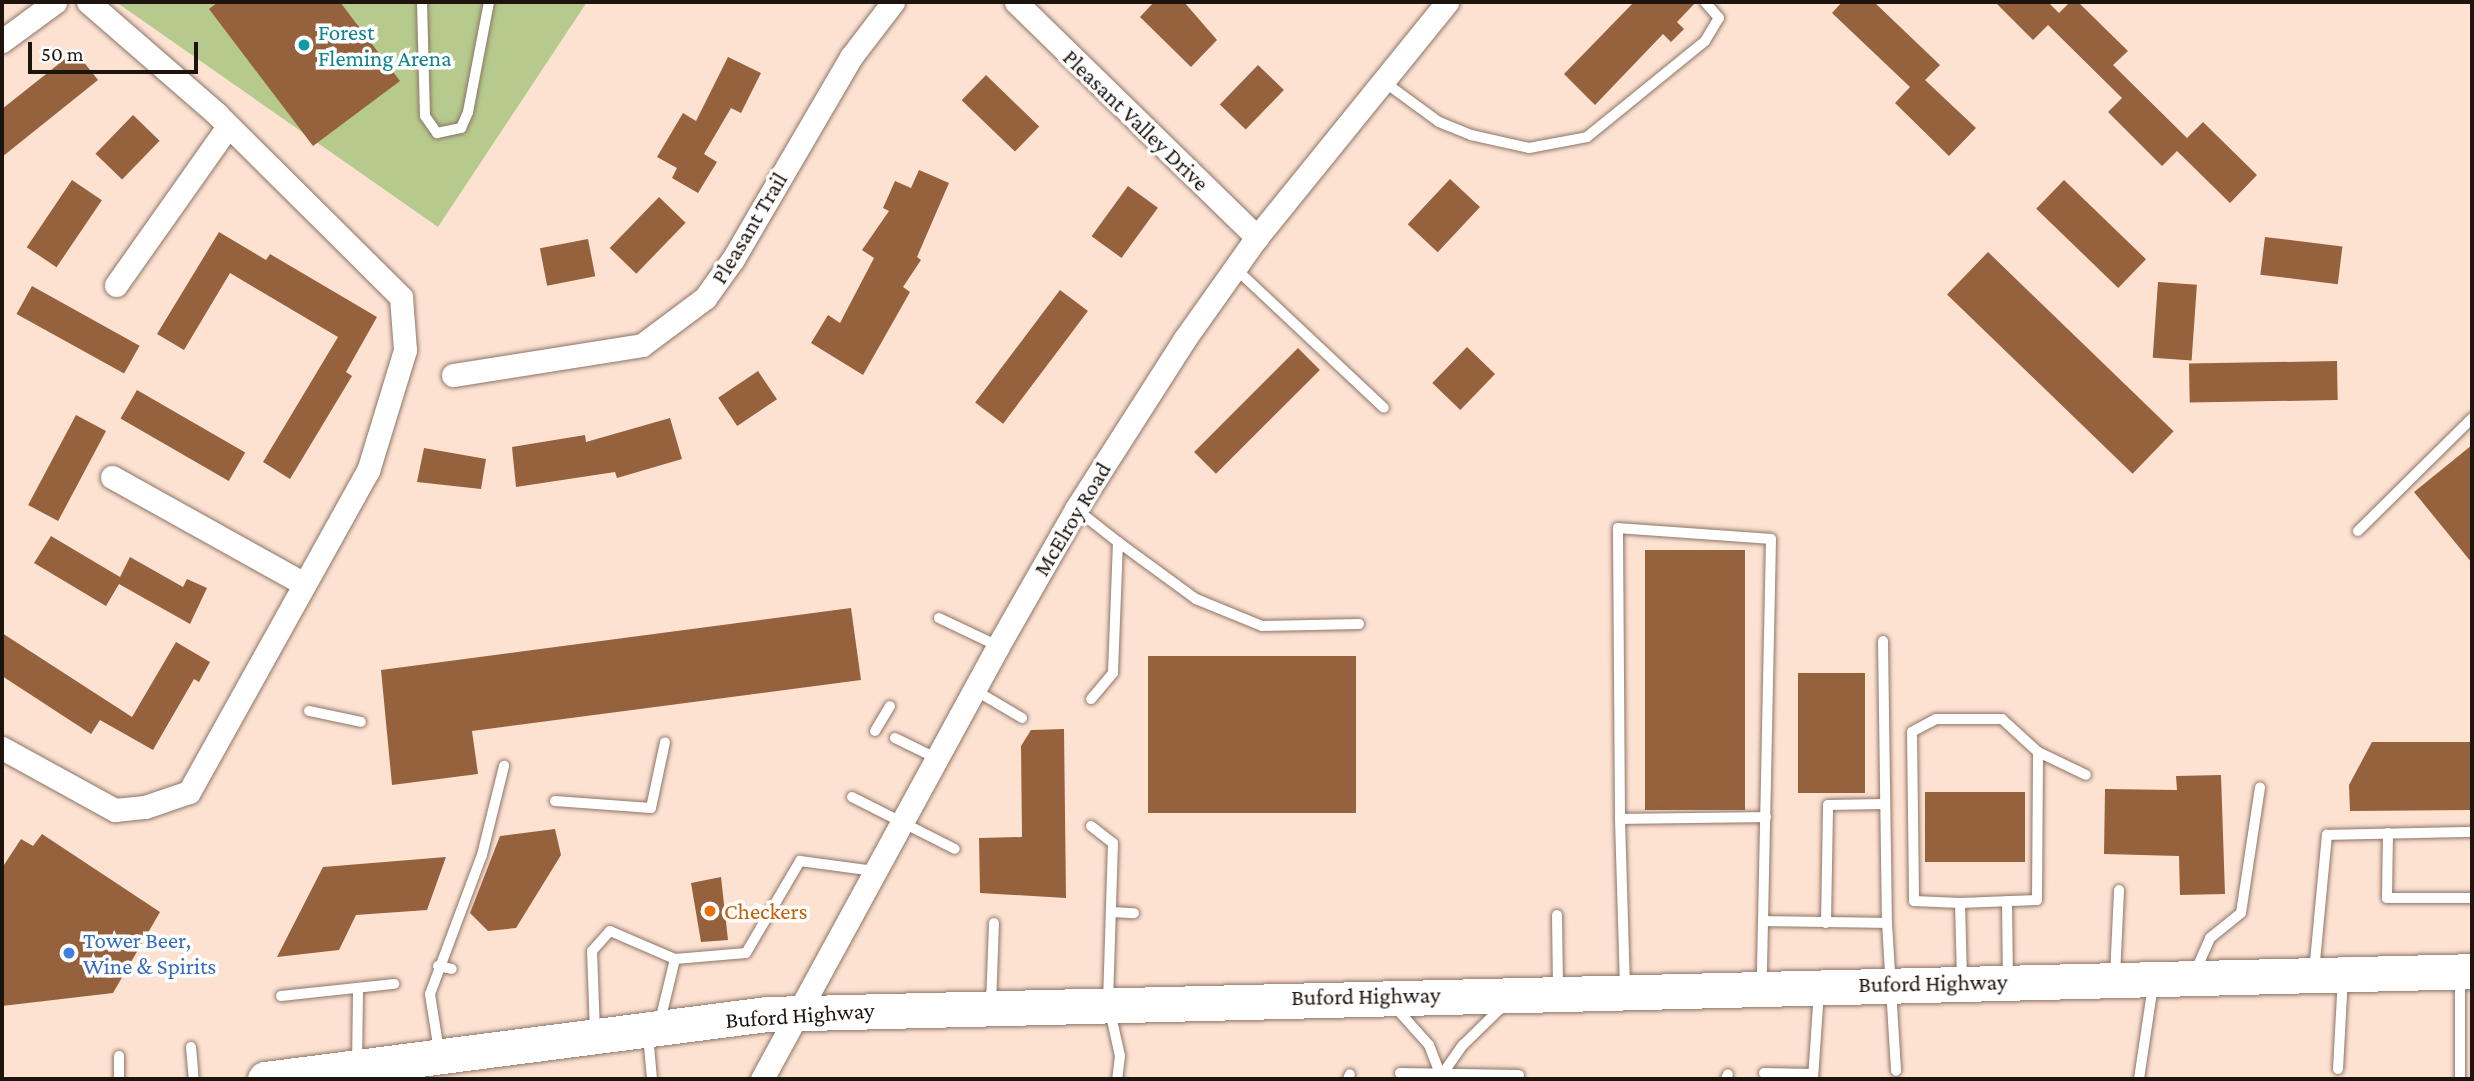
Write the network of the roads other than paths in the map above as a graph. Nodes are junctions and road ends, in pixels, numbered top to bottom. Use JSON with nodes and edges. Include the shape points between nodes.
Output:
{"nodes":[{"id":1,"x":55,"y":2,"type":"edge"},
{"id":2,"x":88,"y":2,"type":"edge"},
{"id":3,"x":422,"y":2,"type":"edge"},
{"id":4,"x":489,"y":2,"type":"edge"},
{"id":5,"x":893,"y":2,"type":"edge"},
{"id":6,"x":1016,"y":2,"type":"edge"},
{"id":7,"x":1447,"y":2,"type":"edge"},
{"id":8,"x":1705,"y":2,"type":"edge"},
{"id":9,"x":2,"y":41,"type":"edge"},
{"id":10,"x":1383,"y":80,"type":"junction"},
{"id":11,"x":229,"y":126,"type":"junction"},
{"id":12,"x":1257,"y":237,"type":"junction"},
{"id":13,"x":1235,"y":268,"type":"junction"},
{"id":14,"x":116,"y":285,"type":"dead end"},
{"id":15,"x":453,"y":375,"type":"dead end"},
{"id":16,"x":1384,"y":408,"type":"dead end"},
{"id":17,"x":2472,"y":418,"type":"edge"},
{"id":18,"x":111,"y":477,"type":"dead end"},
{"id":19,"x":1076,"y":509,"type":"junction"},
{"id":20,"x":2358,"y":531,"type":"dead end"},
{"id":21,"x":1118,"y":542,"type":"junction"},
{"id":22,"x":304,"y":584,"type":"junction"},
{"id":23,"x":939,"y":618,"type":"dead end"},
{"id":24,"x":1359,"y":624,"type":"dead end"},
{"id":25,"x":1883,"y":641,"type":"dead end"},
{"id":26,"x":998,"y":646,"type":"junction"},
{"id":27,"x":973,"y":689,"type":"junction"},
{"id":28,"x":1091,"y":699,"type":"dead end"},
{"id":29,"x":890,"y":705,"type":"dead end"},
{"id":30,"x":309,"y":711,"type":"dead end"},
{"id":31,"x":1022,"y":718,"type":"dead end"},
{"id":32,"x":361,"y":722,"type":"dead end"},
{"id":33,"x":875,"y":731,"type":"dead end"},
{"id":34,"x":895,"y":738,"type":"dead end"},
{"id":35,"x":665,"y":743,"type":"dead end"},
{"id":36,"x":2,"y":748,"type":"edge"},
{"id":37,"x":2038,"y":752,"type":"junction"},
{"id":38,"x":936,"y":758,"type":"junction"},
{"id":39,"x":504,"y":766,"type":"dead end"},
{"id":40,"x":2086,"y":775,"type":"dead end"},
{"id":41,"x":2260,"y":787,"type":"dead end"},
{"id":42,"x":852,"y":797,"type":"dead end"},
{"id":43,"x":555,"y":801,"type":"dead end"},
{"id":44,"x":1884,"y":804,"type":"junction"},
{"id":45,"x":1766,"y":817,"type":"junction"},
{"id":46,"x":1620,"y":819,"type":"junction"},
{"id":47,"x":902,"y":822,"type":"junction"},
{"id":48,"x":1091,"y":826,"type":"dead end"},
{"id":49,"x":2472,"y":832,"type":"edge"},
{"id":50,"x":2389,"y":833,"type":"junction"},
{"id":51,"x":955,"y":849,"type":"dead end"},
{"id":52,"x":874,"y":871,"type":"junction"},
{"id":53,"x":2119,"y":890,"type":"dead end"},
{"id":54,"x":2472,"y":898,"type":"edge"},
{"id":55,"x":2007,"y":901,"type":"junction"},
{"id":56,"x":1960,"y":903,"type":"junction"},
{"id":57,"x":1112,"y":912,"type":"junction"},
{"id":58,"x":1134,"y":913,"type":"dead end"},
{"id":59,"x":1557,"y":915,"type":"dead end"},
{"id":60,"x":1764,"y":921,"type":"junction"},
{"id":61,"x":994,"y":923,"type":"dead end"},
{"id":62,"x":1826,"y":923,"type":"junction"},
{"id":63,"x":1887,"y":923,"type":"junction"},
{"id":64,"x":675,"y":959,"type":"junction"},
{"id":65,"x":438,"y":966,"type":"junction"},
{"id":66,"x":452,"y":969,"type":"dead end"},
{"id":67,"x":2466,"y":971,"type":"edge"},
{"id":68,"x":2329,"y":974,"type":"junction"},
{"id":69,"x":2192,"y":977,"type":"junction"},
{"id":70,"x":2154,"y":978,"type":"junction"},
{"id":71,"x":2115,"y":979,"type":"junction"},
{"id":72,"x":2008,"y":981,"type":"junction"},
{"id":73,"x":1962,"y":983,"type":"junction"},
{"id":74,"x":394,"y":984,"type":"dead end"},
{"id":75,"x":1893,"y":984,"type":"junction"},
{"id":76,"x":1819,"y":986,"type":"junction"},
{"id":77,"x":1762,"y":987,"type":"junction"},
{"id":78,"x":358,"y":989,"type":"junction"},
{"id":79,"x":1625,"y":990,"type":"junction"},
{"id":80,"x":1558,"y":992,"type":"junction"},
{"id":81,"x":1517,"y":993,"type":"junction"},
{"id":82,"x":281,"y":996,"type":"dead end"},
{"id":83,"x":1384,"y":996,"type":"junction"},
{"id":84,"x":1108,"y":1002,"type":"junction"},
{"id":85,"x":991,"y":1005,"type":"junction"},
{"id":86,"x":795,"y":1013,"type":"junction"},
{"id":87,"x":653,"y":1028,"type":"junction"},
{"id":88,"x":595,"y":1036,"type":"junction"},
{"id":89,"x":191,"y":1047,"type":"dead end"},
{"id":90,"x":119,"y":1056,"type":"dead end"},
{"id":91,"x":440,"y":1056,"type":"junction"},
{"id":92,"x":2338,"y":1069,"type":"dead end"},
{"id":93,"x":1896,"y":1071,"type":"dead end"},
{"id":94,"x":370,"y":1072,"type":"edge"},
{"id":95,"x":1400,"y":1073,"type":"dead end"},
{"id":96,"x":1764,"y":1073,"type":"dead end"},
{"id":97,"x":1519,"y":1075,"type":"dead end"},
{"id":98,"x":1441,"y":1076,"type":"junction"},
{"id":99,"x":1813,"y":1077,"type":"edge"},
{"id":100,"x":119,"y":1079,"type":"edge"},
{"id":101,"x":194,"y":1079,"type":"edge"},
{"id":102,"x":265,"y":1079,"type":"edge"},
{"id":103,"x":652,"y":1079,"type":"edge"},
{"id":104,"x":762,"y":1079,"type":"edge"},
{"id":105,"x":1117,"y":1079,"type":"edge"},
{"id":106,"x":2139,"y":1079,"type":"edge"},
{"id":107,"x":2460,"y":1079,"type":"edge"}],
"edges":[{"from":1,"to":9,"type":"street"},
{"from":2,"to":11,"type":"street"},
{"from":3,"to":4,"type":"lane","via":[[425,116],[437,133],[461,128],[468,112]]},
{"from":5,"to":15,"type":"street","name":"Pleasant Trail","via":[[851,57],[733,259],[705,298],[642,345]]},
{"from":6,"to":12,"type":"street","name":"Pleasant Valley Drive"},
{"from":7,"to":10,"type":"street","name":"McElroy Road"},
{"from":8,"to":10,"type":"lane","via":[[1719,19],[1705,41],[1587,138],[1529,148],[1471,135],[1439,122]]},
{"from":10,"to":12,"type":"street","name":"McElroy Road"},
{"from":11,"to":14,"type":"street"},
{"from":11,"to":22,"type":"street","via":[[401,297],[405,349],[368,471]]},
{"from":12,"to":13,"type":"street","name":"McElroy Road"},
{"from":13,"to":16,"type":"lane"},
{"from":13,"to":19,"type":"street","name":"McElroy Road"},
{"from":17,"to":20,"type":"lane"},
{"from":18,"to":22,"type":"street"},
{"from":19,"to":21,"type":"lane"},
{"from":19,"to":26,"type":"street","name":"McElroy Road"},
{"from":21,"to":24,"type":"lane","via":[[1196,599],[1262,626]]},
{"from":21,"to":28,"type":"lane","via":[[1113,673]]},
{"from":22,"to":36,"type":"street","via":[[189,792],[145,807],[115,810]]},
{"from":23,"to":26,"type":"lane"},
{"from":25,"to":44,"type":"lane"},
{"from":26,"to":27,"type":"street","name":"McElroy Road"},
{"from":27,"to":31,"type":"lane"},
{"from":27,"to":38,"type":"street","name":"McElroy Road"},
{"from":29,"to":33,"type":"lane"},
{"from":30,"to":32,"type":"lane"},
{"from":34,"to":38,"type":"lane"},
{"from":35,"to":43,"type":"lane","via":[[652,808]]},
{"from":37,"to":40,"type":"lane"},
{"from":37,"to":55,"type":"lane","via":[[2037,900]]},
{"from":37,"to":56,"type":"lane","via":[[2002,719],[1936,719],[1912,732],[1914,901]]},
{"from":38,"to":47,"type":"street","name":"McElroy Road"},
{"from":39,"to":65,"type":"lane","via":[[482,855]]},
{"from":41,"to":69,"type":"lane","via":[[2241,914],[2210,939]]},
{"from":42,"to":47,"type":"lane"},
{"from":44,"to":62,"type":"lane","via":[[1828,805]]},
{"from":44,"to":63,"type":"lane"},
{"from":45,"to":46,"type":"lane"},
{"from":45,"to":46,"type":"lane","via":[[1772,539],[1618,528]]},
{"from":45,"to":60,"type":"lane"},
{"from":46,"to":79,"type":"lane"},
{"from":47,"to":51,"type":"lane"},
{"from":47,"to":52,"type":"street","name":"McElroy Road"},
{"from":48,"to":57,"type":"lane","via":[[1113,843]]},
{"from":49,"to":50,"type":"lane"},
{"from":50,"to":54,"type":"lane","via":[[2387,898]]},
{"from":50,"to":68,"type":"lane","via":[[2327,835]]},
{"from":52,"to":64,"type":"lane","via":[[800,862],[746,953]]},
{"from":52,"to":86,"type":"street","name":"McElroy Road"},
{"from":53,"to":71,"type":"lane"},
{"from":55,"to":56,"type":"lane"},
{"from":55,"to":72,"type":"lane"},
{"from":56,"to":73,"type":"lane"},
{"from":57,"to":58,"type":"lane"},
{"from":57,"to":84,"type":"lane"},
{"from":59,"to":80,"type":"lane"},
{"from":60,"to":62,"type":"lane"},
{"from":60,"to":77,"type":"lane"},
{"from":61,"to":85,"type":"lane"},
{"from":62,"to":63,"type":"lane"},
{"from":63,"to":75,"type":"lane"},
{"from":64,"to":87,"type":"lane"},
{"from":64,"to":88,"type":"lane","via":[[610,931],[592,951]]},
{"from":65,"to":66,"type":"lane"},
{"from":65,"to":91,"type":"lane","via":[[430,994]]},
{"from":67,"to":68,"type":"main road","name":"Buford Highway"},
{"from":67,"to":107,"type":"lane"},
{"from":68,"to":69,"type":"main road","name":"Buford Highway"},
{"from":68,"to":92,"type":"lane"},
{"from":69,"to":70,"type":"main road","name":"Buford Highway"},
{"from":70,"to":71,"type":"main road","name":"Buford Highway"},
{"from":70,"to":106,"type":"lane"},
{"from":71,"to":72,"type":"main road","name":"Buford Highway"},
{"from":72,"to":73,"type":"main road","name":"Buford Highway"},
{"from":73,"to":75,"type":"main road","name":"Buford Highway"},
{"from":74,"to":78,"type":"lane"},
{"from":75,"to":76,"type":"main road","name":"Buford Highway"},
{"from":75,"to":93,"type":"lane"},
{"from":76,"to":77,"type":"main road","name":"Buford Highway"},
{"from":76,"to":99,"type":"lane"},
{"from":77,"to":79,"type":"main road","name":"Buford Highway"},
{"from":78,"to":82,"type":"lane"},
{"from":78,"to":94,"type":"lane"},
{"from":79,"to":80,"type":"main road","name":"Buford Highway"},
{"from":80,"to":81,"type":"main road","name":"Buford Highway"},
{"from":81,"to":83,"type":"main road","name":"Buford Highway"},
{"from":81,"to":98,"type":"lane","via":[[1463,1045]]},
{"from":83,"to":84,"type":"main road","name":"Buford Highway"},
{"from":83,"to":98,"type":"lane","via":[[1429,1045]]},
{"from":84,"to":85,"type":"main road","name":"Buford Highway"},
{"from":84,"to":105,"type":"lane","via":[[1120,1056]]},
{"from":85,"to":86,"type":"main road","name":"Buford Highway"},
{"from":86,"to":87,"type":"main road","name":"Buford Highway"},
{"from":86,"to":104,"type":"street","name":"McElroy Road"},
{"from":87,"to":88,"type":"main road","name":"Buford Highway"},
{"from":87,"to":103,"type":"lane"},
{"from":88,"to":91,"type":"main road","name":"Buford Highway"},
{"from":89,"to":101,"type":"lane"},
{"from":90,"to":100,"type":"lane"},
{"from":91,"to":94,"type":"main road","name":"Buford Highway"},
{"from":94,"to":102,"type":"main road","name":"Buford Highway"},
{"from":95,"to":98,"type":"lane"},
{"from":96,"to":99,"type":"lane"},
{"from":97,"to":98,"type":"lane"}]}
